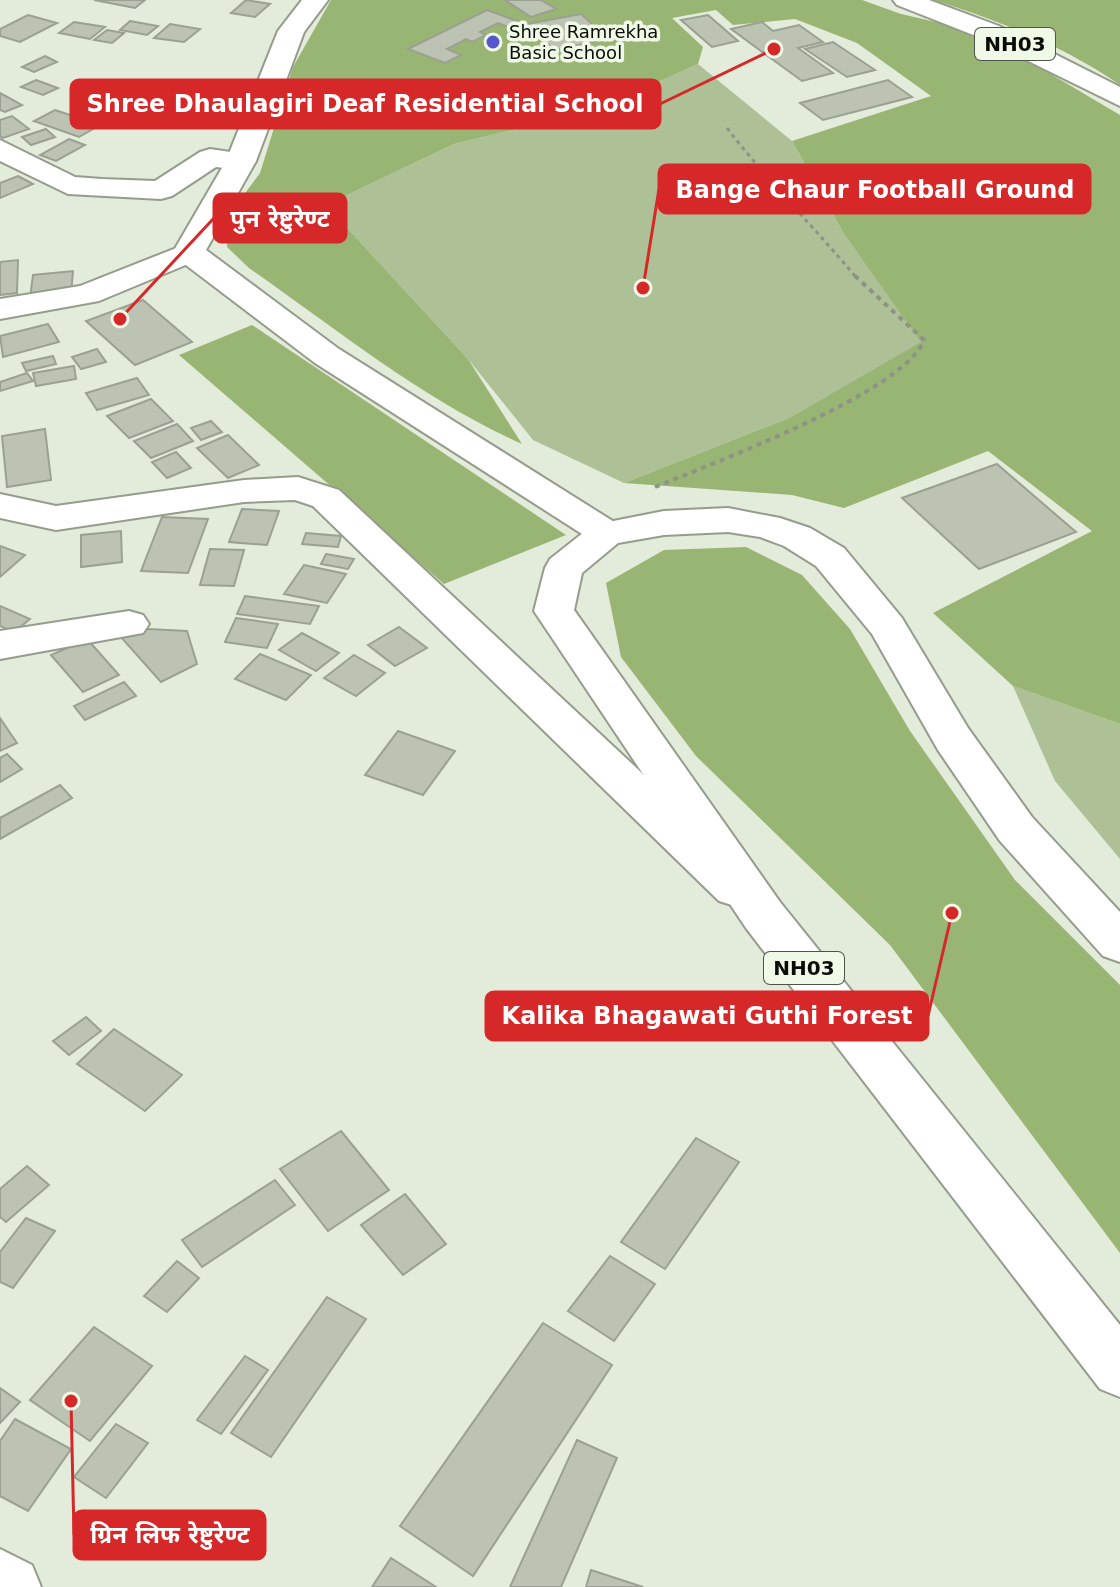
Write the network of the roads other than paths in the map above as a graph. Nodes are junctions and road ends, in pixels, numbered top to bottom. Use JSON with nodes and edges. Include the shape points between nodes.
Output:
{"nodes":[{"id":1,"x":315,"y":0,"type":"edge"},
{"id":2,"x":906,"y":0,"type":"edge"},
{"id":3,"x":1120,"y":98,"type":"edge"},
{"id":4,"x":0,"y":149,"type":"edge"},
{"id":5,"x":241,"y":161,"type":"junction"},
{"id":6,"x":189,"y":252,"type":"junction"},
{"id":7,"x":0,"y":309,"type":"edge"},
{"id":8,"x":0,"y":506,"type":"edge"},
{"id":9,"x":606,"y":533,"type":"junction"},
{"id":10,"x":129,"y":624,"type":"dead end"},
{"id":11,"x":0,"y":645,"type":"edge"},
{"id":12,"x":763,"y":915,"type":"junction"},
{"id":13,"x":1120,"y":943,"type":"edge"},
{"id":14,"x":1120,"y":1370,"type":"edge"},
{"id":15,"x":0,"y":1580,"type":"edge"},
{"id":16,"x":10,"y":1587,"type":"edge"}],
"edges":[{"from":1,"to":5,"type":"main road","via":[[291,31]]},
{"from":2,"to":3,"type":"main road","number":"NH03","via":[[990,32]]},
{"from":4,"to":5,"type":"main road","via":[[68,185],[102,188],[161,190],[210,158]]},
{"from":5,"to":6,"type":"main road"},
{"from":6,"to":7,"type":"main road","via":[[88,294]]},
{"from":6,"to":9,"type":"main road","via":[[327,356]]},
{"from":8,"to":12,"type":"main road","via":[[56,518],[244,491],[298,488],[326,498]]},
{"from":9,"to":12,"type":"main road","number":"NH03","via":[[564,568],[554,611]]},
{"from":9,"to":13,"type":"main road","via":[[728,520],[767,526],[830,557],[888,627],[953,739],[1016,829]]},
{"from":10,"to":11,"type":"main road"},
{"from":12,"to":14,"type":"main road","number":"NH03"},
{"from":15,"to":16,"type":"main road"}]}
